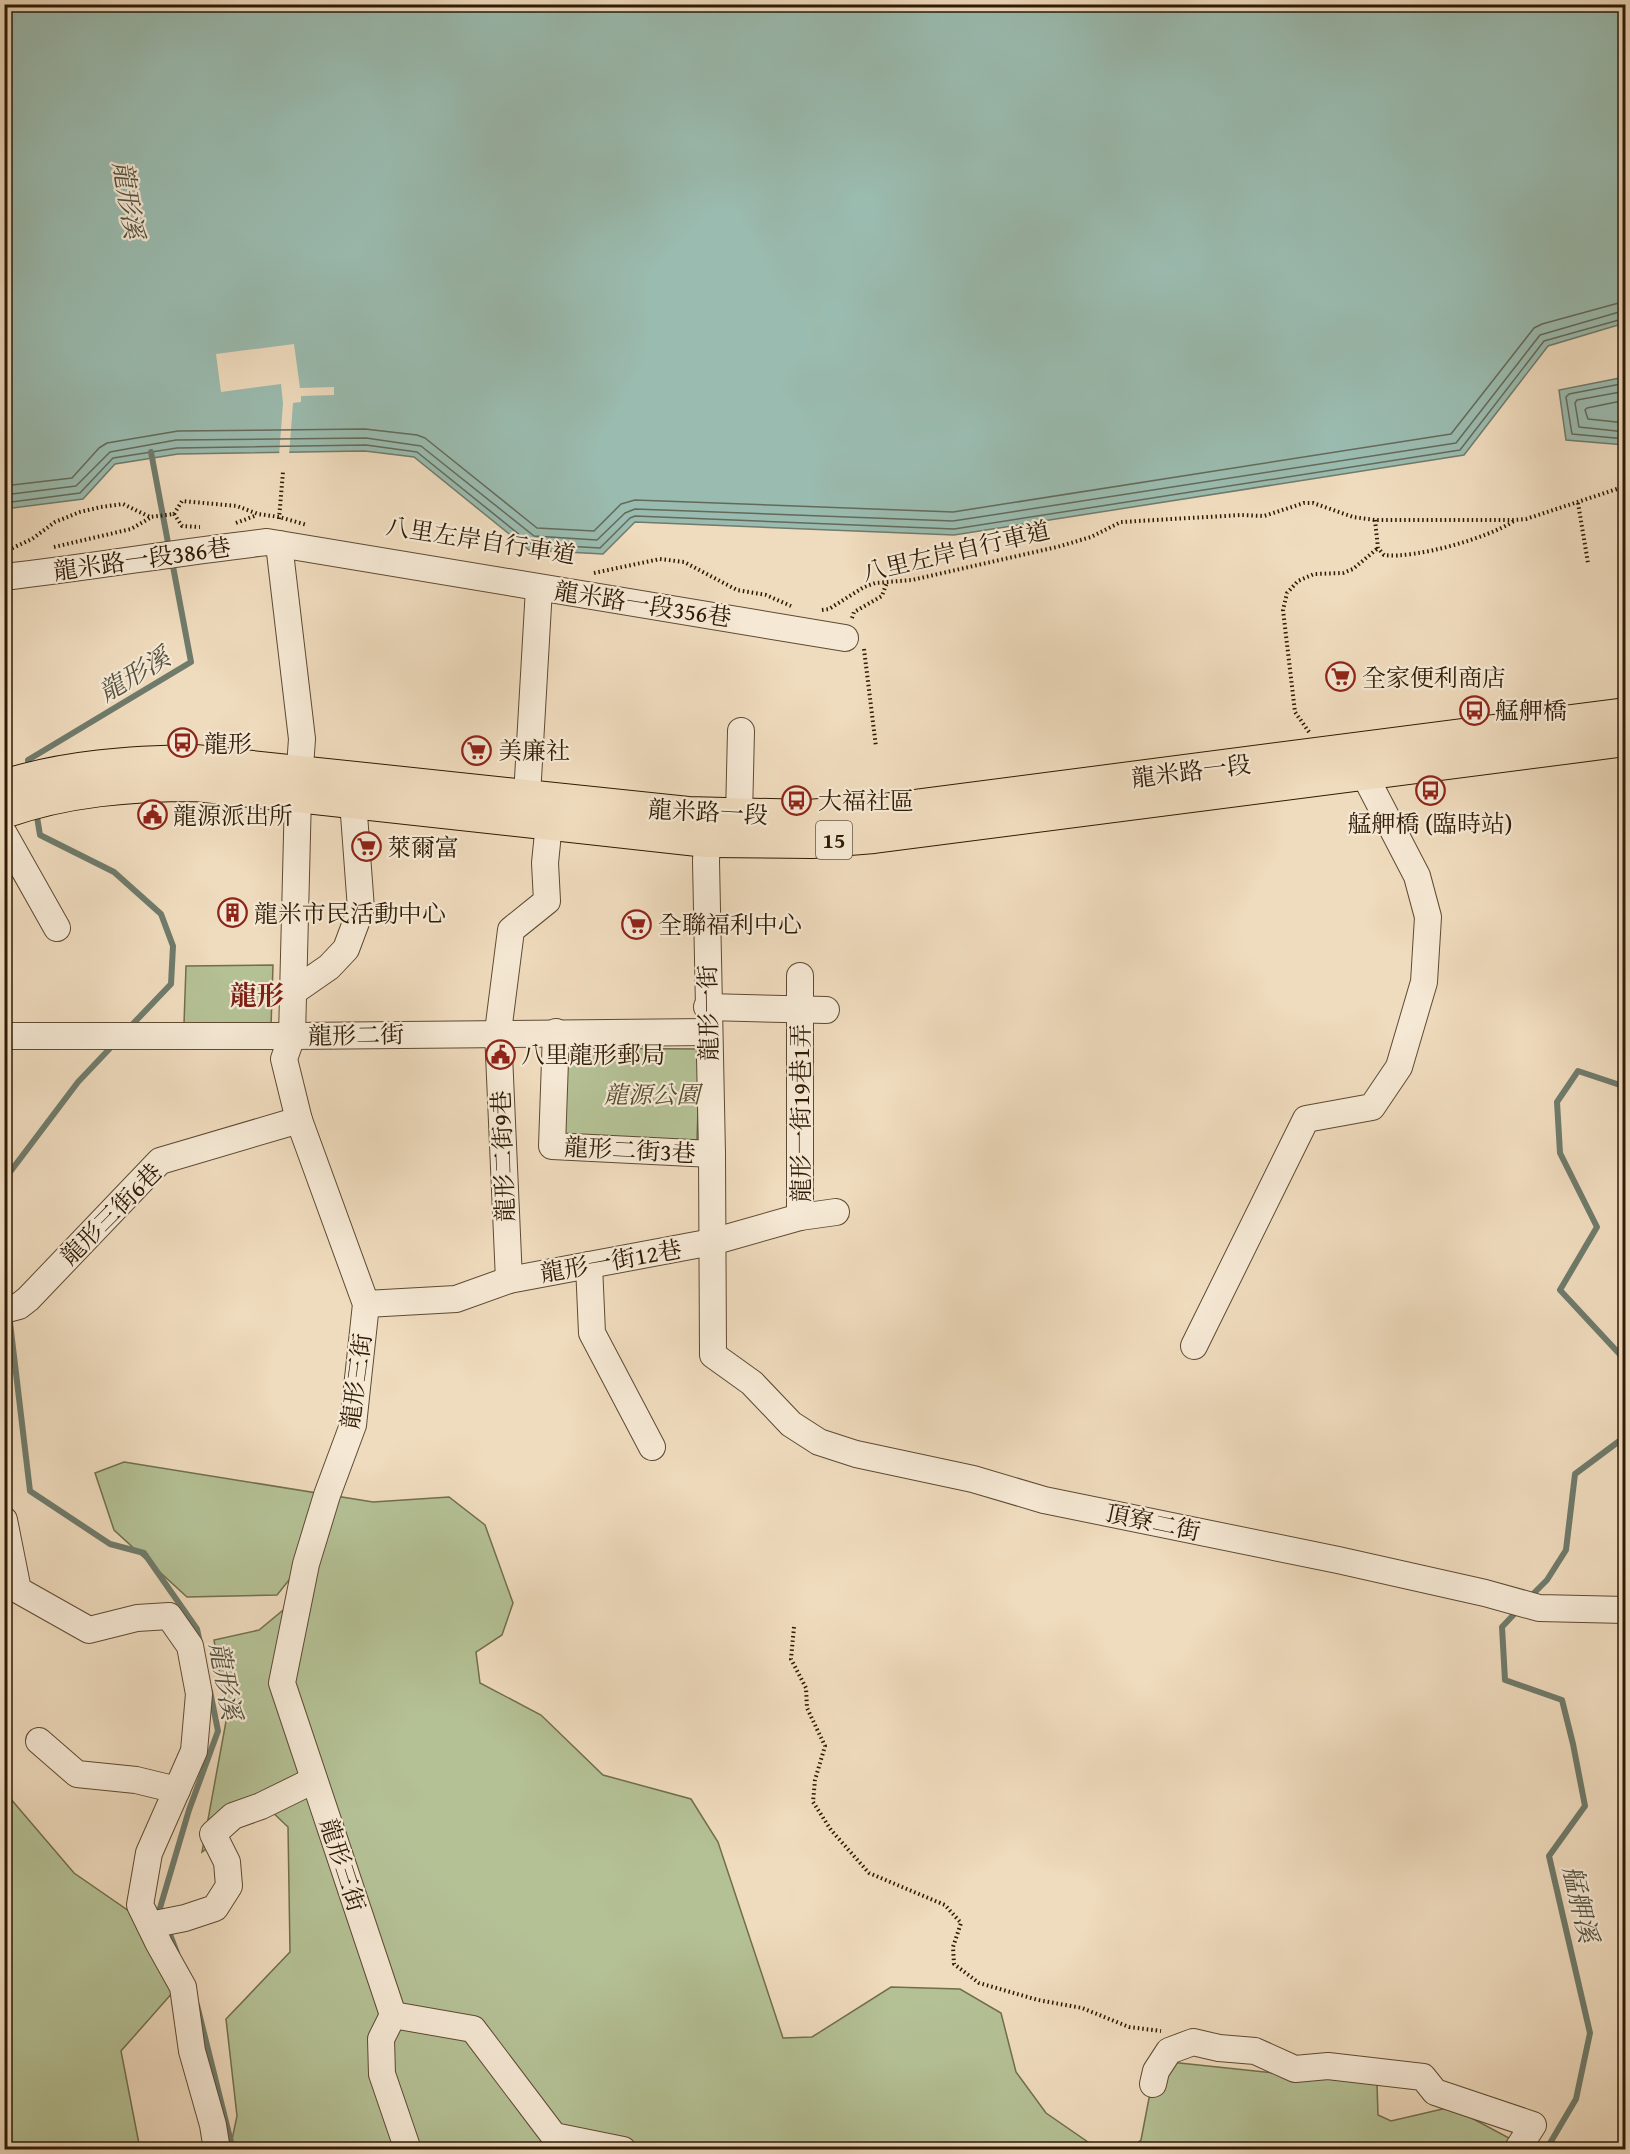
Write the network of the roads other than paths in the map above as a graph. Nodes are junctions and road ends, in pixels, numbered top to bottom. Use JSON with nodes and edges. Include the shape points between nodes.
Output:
{"nodes":[{"id":1,"x":279,"y":544,"type":"junction"},
{"id":2,"x":4,"y":577,"type":"edge"},
{"id":3,"x":539,"y":588,"type":"junction"},
{"id":4,"x":845,"y":638,"type":"road end"},
{"id":5,"x":741,"y":731,"type":"dead end"},
{"id":6,"x":1624,"y":732,"type":"edge"},
{"id":7,"x":1364,"y":774,"type":"junction"},
{"id":8,"x":299,"y":783,"type":"junction"},
{"id":9,"x":527,"y":796,"type":"junction"},
{"id":10,"x":353,"y":801,"type":"junction"},
{"id":11,"x":7,"y":805,"type":"edge"},
{"id":12,"x":740,"y":816,"type":"junction"},
{"id":13,"x":549,"y":823,"type":"junction"},
{"id":14,"x":708,"y":828,"type":"junction"},
{"id":15,"x":57,"y":928,"type":"dead end"},
{"id":16,"x":800,"y":976,"type":"dead end"},
{"id":17,"x":293,"y":992,"type":"junction"},
{"id":18,"x":707,"y":1006,"type":"junction"},
{"id":19,"x":800,"y":1009,"type":"junction"},
{"id":20,"x":826,"y":1010,"type":"dead end"},
{"id":21,"x":498,"y":1032,"type":"junction"},
{"id":22,"x":556,"y":1032,"type":"junction"},
{"id":23,"x":708,"y":1032,"type":"junction"},
{"id":24,"x":4,"y":1036,"type":"edge"},
{"id":25,"x":292,"y":1036,"type":"junction"},
{"id":26,"x":299,"y":1120,"type":"junction"},
{"id":27,"x":712,"y":1154,"type":"junction"},
{"id":28,"x":836,"y":1212,"type":"dead end"},
{"id":29,"x":800,"y":1217,"type":"junction"},
{"id":30,"x":712,"y":1242,"type":"junction"},
{"id":31,"x":589,"y":1265,"type":"junction"},
{"id":32,"x":509,"y":1280,"type":"junction"},
{"id":33,"x":366,"y":1304,"type":"junction"},
{"id":34,"x":12,"y":1308,"type":"edge"},
{"id":35,"x":1194,"y":1346,"type":"dead end"},
{"id":36,"x":713,"y":1355,"type":"joint"},
{"id":37,"x":652,"y":1447,"type":"dead end"},
{"id":38,"x":4,"y":1520,"type":"edge"},
{"id":39,"x":1626,"y":1610,"type":"edge"},
{"id":40,"x":39,"y":1742,"type":"dead end"},
{"id":41,"x":314,"y":1780,"type":"junction"},
{"id":42,"x":177,"y":1790,"type":"junction"},
{"id":43,"x":150,"y":1925,"type":"junction"},
{"id":44,"x":393,"y":2016,"type":"junction"},
{"id":45,"x":1153,"y":2084,"type":"dead end"},
{"id":46,"x":217,"y":2150,"type":"edge"},
{"id":47,"x":408,"y":2150,"type":"edge"},
{"id":48,"x":623,"y":2150,"type":"edge"},
{"id":49,"x":1518,"y":2150,"type":"edge"}],
"edges":[{"from":1,"to":2,"type":"street","name":"龍米路一段386巷","via":[[267,542]]},
{"from":1,"to":3,"type":"street","name":"龍米路一段386巷"},
{"from":1,"to":8,"type":"street","via":[[302,740]]},
{"from":3,"to":4,"type":"street","name":"龍米路一段356巷"},
{"from":3,"to":9,"type":"street","name":"龍米路一段356巷"},
{"from":5,"to":12,"type":"street"},
{"from":6,"to":7,"type":"main road","name":"龍米路一段","number":"15"},
{"from":6,"to":12,"type":"main road","name":"龍米路一段","number":"15","via":[[865,812]]},
{"from":7,"to":14,"type":"main road","name":"龍米路一段","number":"15","via":[[874,837],[789,842]]},
{"from":7,"to":35,"type":"street","via":[[1417,876],[1428,917],[1424,982],[1399,1067],[1372,1107],[1306,1119]]},
{"from":8,"to":9,"type":"main road","name":"龍米路一段","number":"15"},
{"from":8,"to":10,"type":"main road","name":"龍米路一段","number":"15"},
{"from":8,"to":11,"type":"main road","name":"龍米路一段","number":"15","via":[[152,785],[97,779],[44,788]]},
{"from":8,"to":17,"type":"street","name":"龍形三街"},
{"from":9,"to":14,"type":"main road","name":"龍米路一段","number":"15"},
{"from":10,"to":13,"type":"main road","name":"龍米路一段","number":"15"},
{"from":10,"to":17,"type":"street","via":[[361,909],[346,949],[329,967]]},
{"from":11,"to":15,"type":"street"},
{"from":12,"to":14,"type":"main road","name":"龍米路一段","number":"15"},
{"from":13,"to":14,"type":"main road","name":"龍米路一段","number":"15"},
{"from":13,"to":21,"type":"street","name":"龍形二街9巷","via":[[547,902],[511,930]]},
{"from":14,"to":18,"type":"street","name":"龍形一街"},
{"from":16,"to":19,"type":"street","name":"龍形一街19巷1弄"},
{"from":17,"to":25,"type":"street","name":"龍形三街"},
{"from":18,"to":19,"type":"street"},
{"from":18,"to":23,"type":"street","name":"龍形一街"},
{"from":19,"to":20,"type":"street"},
{"from":19,"to":29,"type":"street","name":"龍形一街19巷1弄"},
{"from":21,"to":22,"type":"street","name":"龍形二街"},
{"from":21,"to":25,"type":"street","name":"龍形二街"},
{"from":21,"to":32,"type":"street","name":"龍形二街9巷"},
{"from":22,"to":23,"type":"street","name":"龍形二街"},
{"from":22,"to":27,"type":"street","name":"龍形二街3巷","via":[[552,1146]]},
{"from":23,"to":27,"type":"street","name":"龍形一街"},
{"from":24,"to":25,"type":"street","name":"龍形二街"},
{"from":25,"to":26,"type":"street","name":"龍形三街","via":[[284,1059]]},
{"from":26,"to":33,"type":"street","name":"龍形三街"},
{"from":26,"to":34,"type":"street","name":"龍形三街6巷","via":[[160,1161],[28,1299]]},
{"from":27,"to":30,"type":"street","name":"龍形一街"},
{"from":28,"to":29,"type":"street","name":"龍形一街12巷"},
{"from":29,"to":30,"type":"street","name":"龍形一街12巷"},
{"from":30,"to":31,"type":"street","name":"龍形一街12巷"},
{"from":30,"to":36,"type":"street","name":"龍形一街"},
{"from":31,"to":32,"type":"street","name":"龍形一街12巷"},
{"from":31,"to":37,"type":"street","via":[[592,1333]]},
{"from":32,"to":33,"type":"street","name":"龍形一街12巷","via":[[456,1299]]},
{"from":33,"to":41,"type":"street","name":"龍形三街","via":[[353,1425],[306,1564],[282,1683]]},
{"from":36,"to":39,"type":"street","name":"頂寮二街","via":[[752,1383],[791,1424],[819,1442],[856,1454],[974,1479],[1044,1500],[1338,1560],[1539,1608]]},
{"from":38,"to":42,"type":"street","via":[[18,1590],[89,1630],[137,1618],[169,1616],[190,1646],[199,1694],[194,1751]]},
{"from":40,"to":42,"type":"street","via":[[77,1774],[136,1780]]},
{"from":41,"to":43,"type":"street","via":[[233,1816],[213,1834],[227,1862],[229,1886],[215,1908]]},
{"from":41,"to":44,"type":"street","name":"龍形三街"},
{"from":42,"to":43,"type":"street","via":[[149,1853],[140,1905]]},
{"from":43,"to":46,"type":"street","via":[[183,1987],[189,2032]]},
{"from":44,"to":47,"type":"street","via":[[381,2039],[382,2074]]},
{"from":44,"to":48,"type":"street","via":[[473,2029],[554,2136]]},
{"from":45,"to":49,"type":"street","via":[[1169,2051],[1193,2042],[1255,2051],[1295,2069],[1328,2066],[1423,2077],[1435,2091],[1533,2125]]}]}
